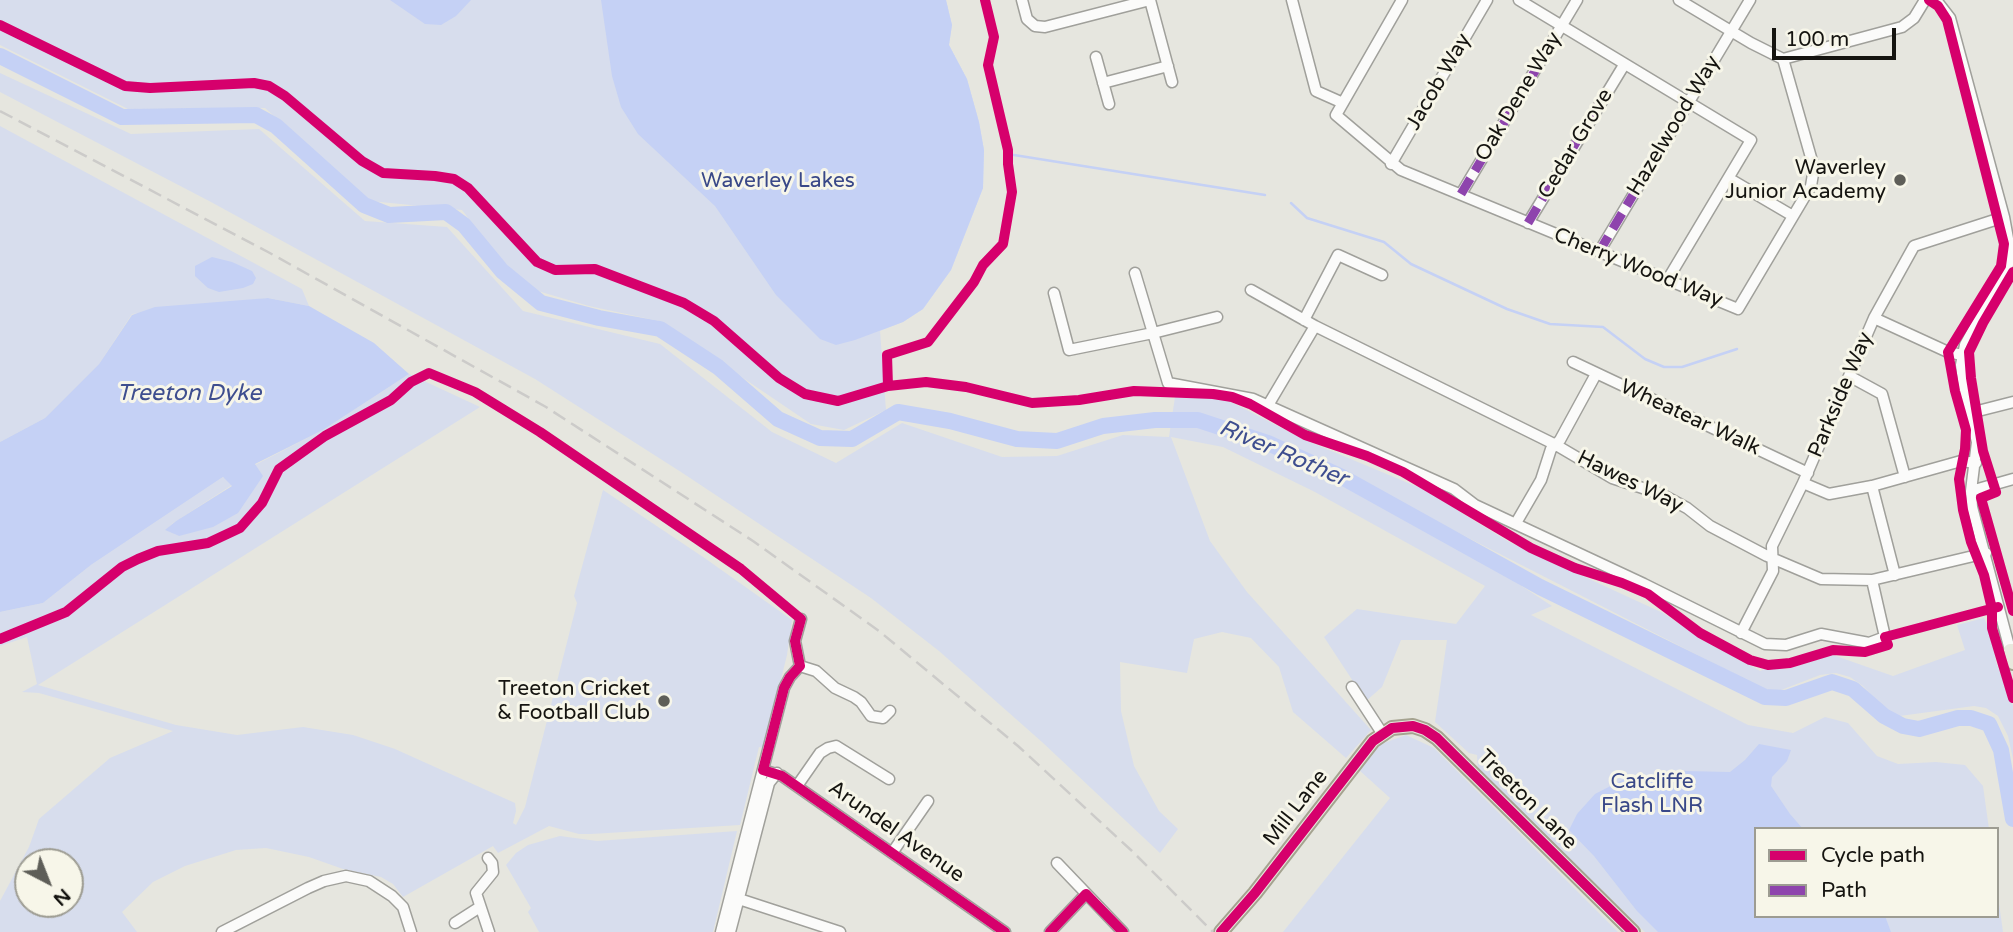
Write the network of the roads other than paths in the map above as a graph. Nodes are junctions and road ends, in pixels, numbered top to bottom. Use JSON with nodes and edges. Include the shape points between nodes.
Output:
{"nodes":[{"id":1,"x":1022,"y":0,"type":"edge"},
{"id":2,"x":1150,"y":0,"type":"edge"},
{"id":3,"x":1292,"y":0,"type":"edge"},
{"id":4,"x":1402,"y":0,"type":"edge"},
{"id":5,"x":1487,"y":0,"type":"edge"},
{"id":6,"x":1519,"y":0,"type":"edge"},
{"id":7,"x":1577,"y":0,"type":"edge"},
{"id":8,"x":1679,"y":0,"type":"edge"},
{"id":9,"x":1750,"y":0,"type":"edge"},
{"id":10,"x":1925,"y":0,"type":"edge"},
{"id":11,"x":1936,"y":0,"type":"edge"},
{"id":12,"x":1562,"y":25,"type":"junction"},
{"id":13,"x":1732,"y":32,"type":"junction"},
{"id":14,"x":1096,"y":57,"type":"dead end"},
{"id":15,"x":1783,"y":59,"type":"junction"},
{"id":16,"x":1624,"y":65,"type":"junction"},
{"id":17,"x":1168,"y":66,"type":"junction"},
{"id":18,"x":1172,"y":82,"type":"dead end"},
{"id":19,"x":1103,"y":83,"type":"junction"},
{"id":20,"x":1688,"y":102,"type":"junction"},
{"id":21,"x":1343,"y":103,"type":"junction"},
{"id":22,"x":1109,"y":104,"type":"dead end"},
{"id":23,"x":1391,"y":164,"type":"junction"},
{"id":24,"x":1730,"y":178,"type":"junction"},
{"id":25,"x":1461,"y":194,"type":"junction"},
{"id":26,"x":1793,"y":216,"type":"junction"},
{"id":27,"x":2004,"y":218,"type":"junction"},
{"id":28,"x":1528,"y":223,"type":"junction"},
{"id":29,"x":1599,"y":252,"type":"junction"},
{"id":30,"x":2011,"y":259,"type":"edge"},
{"id":31,"x":1135,"y":273,"type":"dead end"},
{"id":32,"x":1382,"y":275,"type":"dead end"},
{"id":33,"x":1668,"y":279,"type":"junction"},
{"id":34,"x":1251,"y":290,"type":"dead end"},
{"id":35,"x":1054,"y":293,"type":"dead end"},
{"id":36,"x":1217,"y":317,"type":"dead end"},
{"id":37,"x":1874,"y":318,"type":"junction"},
{"id":38,"x":1304,"y":320,"type":"junction"},
{"id":39,"x":1315,"y":326,"type":"junction"},
{"id":40,"x":1153,"y":333,"type":"junction"},
{"id":41,"x":1962,"y":355,"type":"junction"},
{"id":42,"x":1573,"y":362,"type":"dead end"},
{"id":43,"x":1596,"y":374,"type":"junction"},
{"id":44,"x":1849,"y":376,"type":"junction"},
{"id":45,"x":2013,"y":402,"type":"edge"},
{"id":46,"x":1267,"y":407,"type":"junction"},
{"id":47,"x":1970,"y":413,"type":"junction"},
{"id":48,"x":1556,"y":445,"type":"junction"},
{"id":49,"x":1976,"y":463,"type":"junction"},
{"id":50,"x":1808,"y":473,"type":"junction"},
{"id":51,"x":1905,"y":477,"type":"junction"},
{"id":52,"x":2013,"y":478,"type":"edge"},
{"id":53,"x":1803,"y":484,"type":"junction"},
{"id":54,"x":1872,"y":486,"type":"junction"},
{"id":55,"x":1971,"y":491,"type":"junction"},
{"id":56,"x":1516,"y":523,"type":"junction"},
{"id":57,"x":1986,"y":553,"type":"junction"},
{"id":58,"x":1772,"y":558,"type":"junction"},
{"id":59,"x":1895,"y":575,"type":"junction"},
{"id":60,"x":1872,"y":580,"type":"junction"},
{"id":61,"x":801,"y":619,"type":"dead end"},
{"id":62,"x":1741,"y":633,"type":"junction"},
{"id":63,"x":2012,"y":654,"type":"edge"},
{"id":64,"x":800,"y":666,"type":"junction"},
{"id":65,"x":1352,"y":687,"type":"dead end"},
{"id":66,"x":890,"y":711,"type":"dead end"},
{"id":67,"x":1382,"y":733,"type":"junction"},
{"id":68,"x":763,"y":770,"type":"junction"},
{"id":69,"x":776,"y":773,"type":"junction"},
{"id":70,"x":889,"y":779,"type":"dead end"},
{"id":71,"x":797,"y":786,"type":"junction"},
{"id":72,"x":928,"y":801,"type":"dead end"},
{"id":73,"x":892,"y":853,"type":"junction"},
{"id":74,"x":488,"y":858,"type":"dead end"},
{"id":75,"x":1057,"y":863,"type":"dead end"},
{"id":76,"x":1086,"y":894,"type":"junction"},
{"id":77,"x":739,"y":899,"type":"junction"},
{"id":78,"x":480,"y":907,"type":"junction"},
{"id":79,"x":455,"y":923,"type":"dead end"},
{"id":80,"x":222,"y":932,"type":"edge"},
{"id":81,"x":411,"y":932,"type":"edge"},
{"id":82,"x":489,"y":932,"type":"edge"},
{"id":83,"x":721,"y":932,"type":"edge"},
{"id":84,"x":730,"y":932,"type":"edge"},
{"id":85,"x":840,"y":932,"type":"edge"},
{"id":86,"x":1005,"y":932,"type":"edge"},
{"id":87,"x":1050,"y":932,"type":"edge"},
{"id":88,"x":1123,"y":932,"type":"edge"},
{"id":89,"x":1221,"y":932,"type":"edge"},
{"id":90,"x":1633,"y":932,"type":"edge"}],
"edges":[{"from":1,"to":2,"type":"street","via":[[1027,19],[1045,27]]},
{"from":2,"to":17,"type":"street"},
{"from":3,"to":21,"type":"street","via":[[1316,91]]},
{"from":4,"to":21,"type":"street"},
{"from":5,"to":23,"type":"street","name":"Jacob Way"},
{"from":6,"to":12,"type":"street"},
{"from":7,"to":12,"type":"street","name":"Oak Dene Way"},
{"from":8,"to":13,"type":"street"},
{"from":9,"to":13,"type":"street","name":"Hazelwood Way"},
{"from":10,"to":15,"type":"street","via":[[1902,27]]},
{"from":11,"to":27,"type":"street","via":[[1951,18]]},
{"from":12,"to":16,"type":"street"},
{"from":12,"to":25,"type":"street","name":"Oak Dene Way"},
{"from":13,"to":15,"type":"street"},
{"from":13,"to":20,"type":"street","name":"Hazelwood Way"},
{"from":14,"to":19,"type":"street"},
{"from":15,"to":26,"type":"street","name":"Cherry Wood Way","via":[[1814,168],[1811,186]]},
{"from":16,"to":20,"type":"street"},
{"from":16,"to":28,"type":"street","name":"Cedar Grove"},
{"from":17,"to":18,"type":"street"},
{"from":17,"to":19,"type":"street"},
{"from":19,"to":22,"type":"street"},
{"from":20,"to":24,"type":"street","via":[[1751,140]]},
{"from":20,"to":29,"type":"street","name":"Hazelwood Way"},
{"from":21,"to":23,"type":"street","name":"Cherry Wood Way","via":[[1336,115]]},
{"from":23,"to":25,"type":"street","name":"Cherry Wood Way"},
{"from":24,"to":26,"type":"street"},
{"from":24,"to":33,"type":"street"},
{"from":25,"to":28,"type":"street","name":"Cherry Wood Way"},
{"from":26,"to":33,"type":"street","name":"Cherry Wood Way","via":[[1738,309]]},
{"from":27,"to":30,"type":"street"},
{"from":27,"to":37,"type":"street","name":"Parkside Way","via":[[1914,246]]},
{"from":28,"to":29,"type":"street","name":"Cherry Wood Way"},
{"from":29,"to":33,"type":"street","name":"Cherry Wood Way"},
{"from":30,"to":41,"type":"street"},
{"from":31,"to":40,"type":"street"},
{"from":32,"to":38,"type":"street","via":[[1338,255]]},
{"from":34,"to":38,"type":"street","name":"Hawes Way"},
{"from":35,"to":40,"type":"street","via":[[1069,350]]},
{"from":36,"to":40,"type":"street"},
{"from":37,"to":41,"type":"street"},
{"from":37,"to":44,"type":"street","name":"Parkside Way"},
{"from":38,"to":39,"type":"street","name":"Hawes Way"},
{"from":39,"to":46,"type":"street"},
{"from":39,"to":48,"type":"street","name":"Hawes Way"},
{"from":40,"to":46,"type":"street","via":[[1168,383],[1253,399]]},
{"from":41,"to":47,"type":"street"},
{"from":42,"to":43,"type":"street","name":"Wheatear Walk"},
{"from":43,"to":48,"type":"street"},
{"from":43,"to":50,"type":"street","name":"Wheatear Walk"},
{"from":44,"to":50,"type":"street","name":"Parkside Way"},
{"from":44,"to":51,"type":"street","via":[[1882,394]]},
{"from":45,"to":47,"type":"street"},
{"from":46,"to":56,"type":"street","via":[[1454,489],[1475,505]]},
{"from":47,"to":49,"type":"street"},
{"from":48,"to":56,"type":"street"},
{"from":48,"to":58,"type":"street","name":"Hawes Way","via":[[1612,478],[1674,500],[1710,526]]},
{"from":49,"to":51,"type":"street","via":[[1961,461]]},
{"from":49,"to":55,"type":"street"},
{"from":50,"to":53,"type":"street","name":"Parkside Way"},
{"from":51,"to":54,"type":"street"},
{"from":52,"to":55,"type":"street"},
{"from":53,"to":54,"type":"street","via":[[1829,494]]},
{"from":53,"to":58,"type":"street","name":"Parkside Way","via":[[1772,546]]},
{"from":54,"to":59,"type":"street"},
{"from":55,"to":57,"type":"street"},
{"from":56,"to":62,"type":"street"},
{"from":57,"to":59,"type":"street","name":"Hawes Way"},
{"from":57,"to":63,"type":"street"},
{"from":58,"to":60,"type":"street","name":"Hawes Way","via":[[1821,579]]},
{"from":58,"to":62,"type":"street","name":"Parkside Way","via":[[1773,571]]},
{"from":59,"to":60,"type":"street","name":"Hawes Way"},
{"from":60,"to":62,"type":"street","via":[[1885,638],[1869,643],[1821,634],[1786,645],[1765,644]]},
{"from":61,"to":64,"type":"street","via":[[795,641]]},
{"from":64,"to":66,"type":"street","via":[[816,671],[854,697],[871,716],[883,718]]},
{"from":64,"to":68,"type":"street","via":[[784,688]]},
{"from":65,"to":67,"type":"street"},
{"from":67,"to":89,"type":"main road","name":"Mill Lane"},
{"from":67,"to":90,"type":"main road","name":"Treeton Lane","via":[[1413,726],[1437,738]]},
{"from":68,"to":69,"type":"street","name":"Arundel Avenue"},
{"from":68,"to":83,"type":"street"},
{"from":69,"to":71,"type":"street","name":"Arundel Avenue"},
{"from":69,"to":77,"type":"street","via":[[769,783]]},
{"from":70,"to":71,"type":"street","via":[[836,746],[820,753]]},
{"from":71,"to":73,"type":"street","name":"Arundel Avenue"},
{"from":72,"to":73,"type":"street"},
{"from":73,"to":86,"type":"street","name":"Arundel Avenue"},
{"from":74,"to":78,"type":"street","via":[[494,872],[476,893]]},
{"from":75,"to":76,"type":"street"},
{"from":76,"to":87,"type":"street"},
{"from":76,"to":88,"type":"street"},
{"from":77,"to":84,"type":"street"},
{"from":77,"to":85,"type":"street"},
{"from":78,"to":79,"type":"street"},
{"from":78,"to":82,"type":"street"},
{"from":80,"to":81,"type":"street","via":[[308,888],[346,876],[369,881],[392,896],[403,907]]}]}
